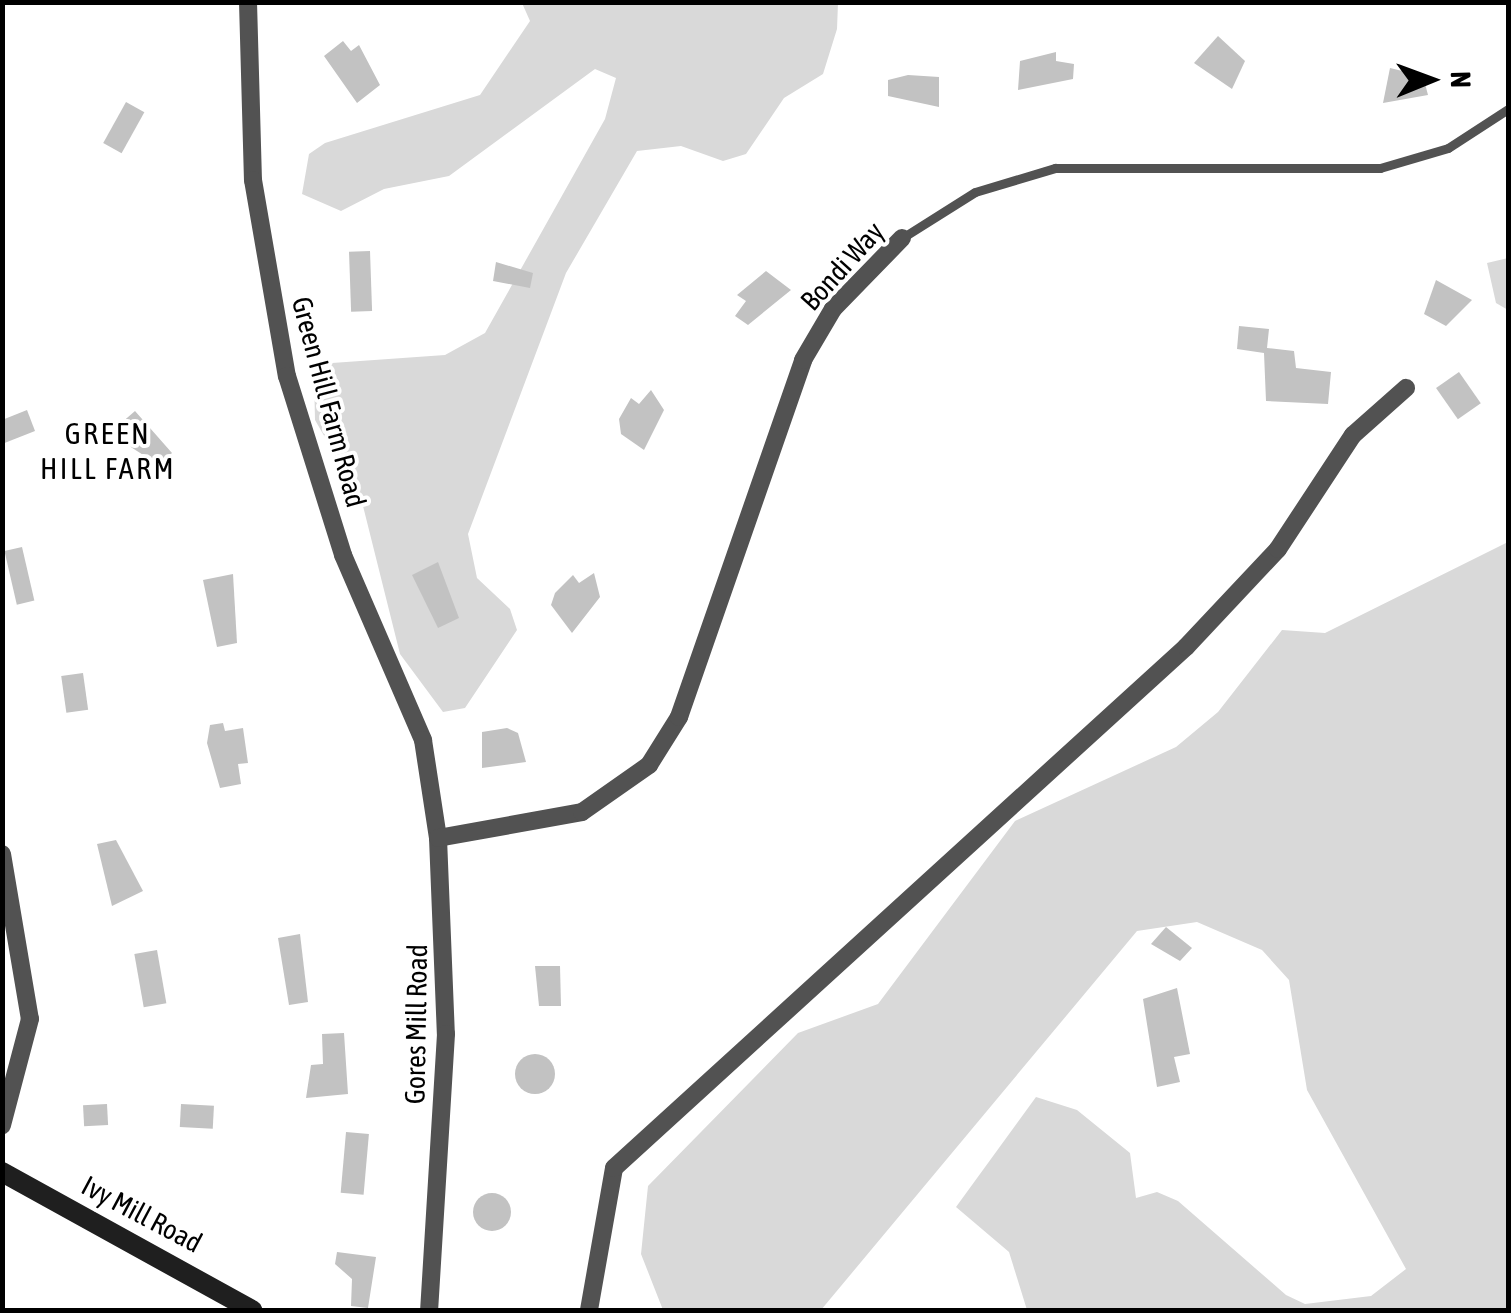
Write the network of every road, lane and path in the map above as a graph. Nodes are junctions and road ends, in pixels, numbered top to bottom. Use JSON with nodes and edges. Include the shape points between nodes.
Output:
{"nodes":[{"id":1,"x":248,"y":2,"type":"edge"},
{"id":2,"x":1508,"y":108,"type":"edge"},
{"id":3,"x":902,"y":238,"type":"joint"},
{"id":4,"x":1406,"y":388,"type":"dead end"},
{"id":5,"x":423,"y":740,"type":"joint"},
{"id":6,"x":438,"y":838,"type":"junction"},
{"id":7,"x":2,"y":854,"type":"edge"},
{"id":8,"x":2,"y":1125,"type":"edge"},
{"id":9,"x":2,"y":1172,"type":"edge"},
{"id":10,"x":252,"y":1310,"type":"edge"},
{"id":11,"x":428,"y":1310,"type":"edge"},
{"id":12,"x":588,"y":1310,"type":"edge"}],
"edges":[{"from":1,"to":5,"type":"street","name":"Green Hill Farm Road","via":[[253,180],[287,376],[343,554]]},
{"from":2,"to":3,"type":"lane","name":"Bondi Way","via":[[1448,148],[1380,168],[1056,168],[975,192]]},
{"from":3,"to":6,"type":"street","name":"Bondi Way","via":[[833,309],[803,360],[683,706],[649,765],[582,812]]},
{"from":4,"to":12,"type":"street","via":[[1354,435],[1278,549],[1186,646],[614,1168]]},
{"from":5,"to":6,"type":"street","name":"Gores Mill Road"},
{"from":6,"to":11,"type":"street","name":"Gores Mill Road","via":[[446,1034]]},
{"from":7,"to":8,"type":"street","via":[[30,1006],[28,1046]]},
{"from":9,"to":10,"type":"street","name":"Ivy Mill Road"}]}
